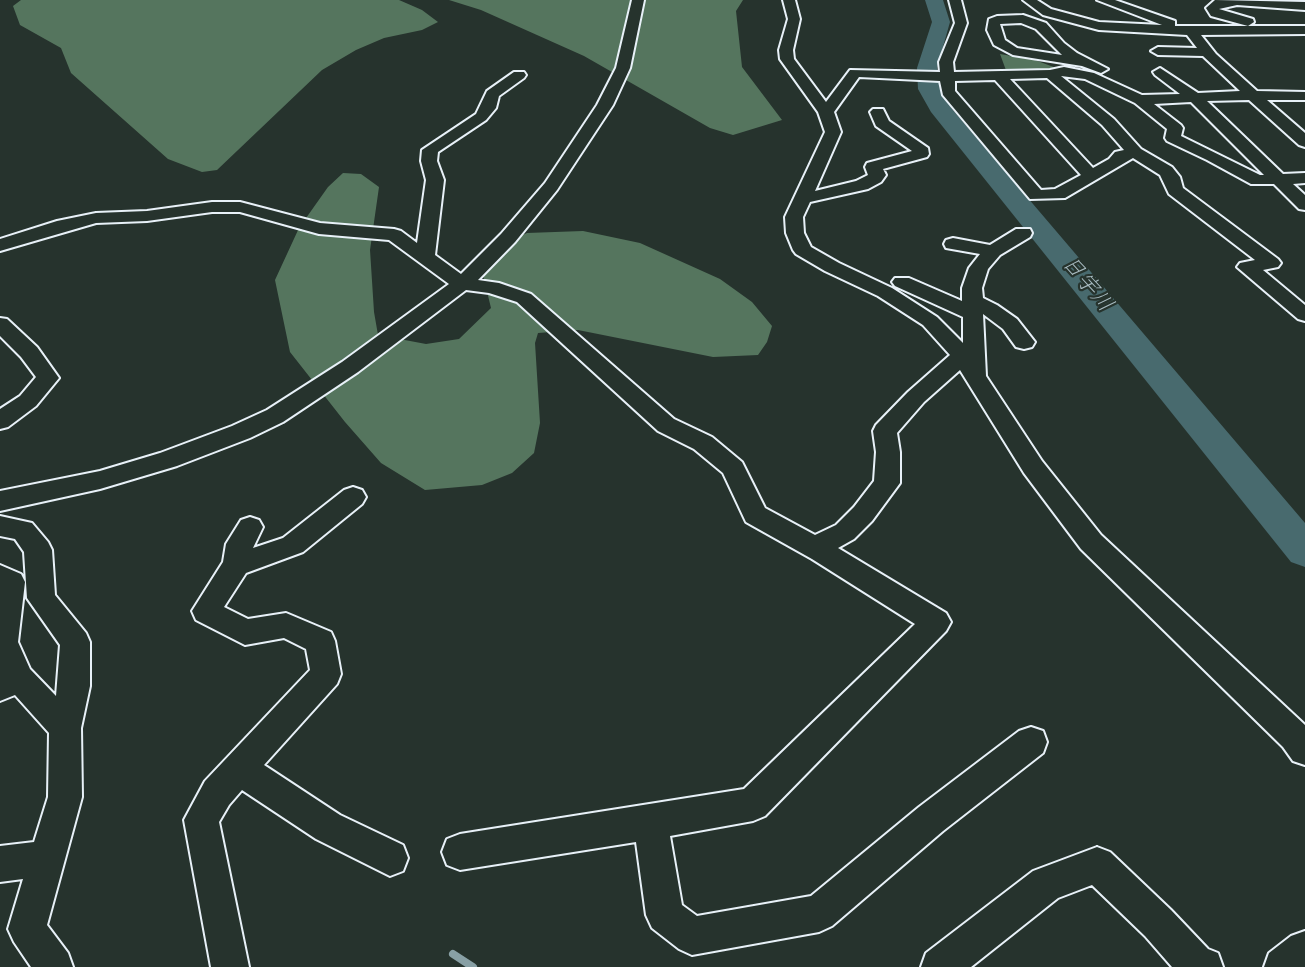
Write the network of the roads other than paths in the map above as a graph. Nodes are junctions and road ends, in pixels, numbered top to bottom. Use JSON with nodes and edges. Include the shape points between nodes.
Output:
{"nodes":[{"id":1,"x":638,"y":0,"type":"edge"},
{"id":2,"x":789,"y":0,"type":"edge"},
{"id":3,"x":955,"y":0,"type":"edge"},
{"id":4,"x":1029,"y":0,"type":"edge"},
{"id":5,"x":1103,"y":0,"type":"edge"},
{"id":6,"x":1305,"y":6,"type":"edge"},
{"id":7,"x":1305,"y":28,"type":"edge"},
{"id":8,"x":1187,"y":30,"type":"junction"},
{"id":9,"x":1083,"y":44,"type":"dead end"},
{"id":10,"x":1059,"y":46,"type":"junction"},
{"id":11,"x":1158,"y":51,"type":"dead end"},
{"id":12,"x":1208,"y":52,"type":"junction"},
{"id":13,"x":1088,"y":63,"type":"junction"},
{"id":14,"x":1160,"y":72,"type":"dead end"},
{"id":15,"x":1050,"y":74,"type":"junction"},
{"id":16,"x":519,"y":75,"type":"dead end"},
{"id":17,"x":999,"y":76,"type":"junction"},
{"id":18,"x":946,"y":77,"type":"junction"},
{"id":19,"x":1252,"y":95,"type":"junction"},
{"id":20,"x":1305,"y":96,"type":"edge"},
{"id":21,"x":1194,"y":97,"type":"junction"},
{"id":22,"x":1145,"y":100,"type":"junction"},
{"id":23,"x":826,"y":112,"type":"junction"},
{"id":24,"x":878,"y":112,"type":"dead end"},
{"id":25,"x":1305,"y":142,"type":"edge"},
{"id":26,"x":1135,"y":152,"type":"junction"},
{"id":27,"x":1091,"y":176,"type":"junction"},
{"id":28,"x":1305,"y":178,"type":"edge"},
{"id":29,"x":1278,"y":179,"type":"junction"},
{"id":30,"x":802,"y":198,"type":"junction"},
{"id":31,"x":1305,"y":205,"type":"edge"},
{"id":32,"x":1023,"y":233,"type":"dead end"},
{"id":33,"x":952,"y":244,"type":"dead end"},
{"id":34,"x":0,"y":245,"type":"edge"},
{"id":35,"x":993,"y":251,"type":"junction"},
{"id":36,"x":425,"y":256,"type":"junction"},
{"id":37,"x":902,"y":282,"type":"dead end"},
{"id":38,"x":462,"y":284,"type":"junction"},
{"id":39,"x":1305,"y":287,"type":"edge"},
{"id":40,"x":1305,"y":306,"type":"edge"},
{"id":41,"x":973,"y":308,"type":"junction"},
{"id":42,"x":1305,"y":315,"type":"edge"},
{"id":43,"x":0,"y":324,"type":"edge"},
{"id":44,"x":1024,"y":342,"type":"dead end"},
{"id":45,"x":969,"y":366,"type":"junction"},
{"id":46,"x":0,"y":421,"type":"edge"},
{"id":47,"x":352,"y":497,"type":"dead end"},
{"id":48,"x":0,"y":501,"type":"edge"},
{"id":49,"x":0,"y":526,"type":"edge"},
{"id":50,"x":250,"y":527,"type":"dead end"},
{"id":51,"x":815,"y":547,"type":"junction"},
{"id":52,"x":236,"y":565,"type":"junction"},
{"id":53,"x":0,"y":576,"type":"edge"},
{"id":54,"x":9,"y":683,"type":"edge"},
{"id":55,"x":65,"y":728,"type":"junction"},
{"id":56,"x":1031,"y":742,"type":"dead end"},
{"id":57,"x":1305,"y":750,"type":"edge"},
{"id":58,"x":239,"y":768,"type":"junction"},
{"id":59,"x":650,"y":822,"type":"junction"},
{"id":60,"x":460,"y":852,"type":"dead end"},
{"id":61,"x":48,"y":858,"type":"junction"},
{"id":62,"x":390,"y":858,"type":"dead end"},
{"id":63,"x":0,"y":864,"type":"edge"},
{"id":64,"x":1305,"y":950,"type":"edge"},
{"id":65,"x":54,"y":967,"type":"edge"},
{"id":66,"x":230,"y":967,"type":"edge"},
{"id":67,"x":940,"y":967,"type":"edge"},
{"id":68,"x":1204,"y":967,"type":"edge"},
{"id":69,"x":1283,"y":967,"type":"edge"}],
"edges":[{"from":1,"to":38,"type":"street","via":[[623,68],[605,105],[551,186],[508,238]]},
{"from":2,"to":23,"type":"street","via":[[794,19],[787,59]]},
{"from":3,"to":18,"type":"street","via":[[961,23],[945,62]]},
{"from":4,"to":8,"type":"street","via":[[1047,12],[1099,26]]},
{"from":5,"to":8,"type":"street"},
{"from":6,"to":7,"type":"street","via":[[1237,1],[1218,3],[1212,8],[1228,18]]},
{"from":7,"to":8,"type":"street"},
{"from":8,"to":12,"type":"street"},
{"from":9,"to":10,"type":"street"},
{"from":10,"to":13,"type":"street"},
{"from":10,"to":13,"type":"street","via":[[1041,26],[1023,19],[994,22],[999,42],[1013,51]]},
{"from":11,"to":12,"type":"street"},
{"from":12,"to":19,"type":"street"},
{"from":13,"to":22,"type":"street","via":[[1112,74]]},
{"from":14,"to":21,"type":"street"},
{"from":15,"to":17,"type":"street"},
{"from":15,"to":22,"type":"street","via":[[1064,71],[1089,76]]},
{"from":15,"to":26,"type":"street","via":[[1108,122]]},
{"from":16,"to":36,"type":"street","via":[[492,94],[481,117],[430,150],[435,180]]},
{"from":17,"to":18,"type":"street"},
{"from":17,"to":27,"type":"street"},
{"from":18,"to":23,"type":"street","via":[[856,66]]},
{"from":18,"to":27,"type":"street","via":[[948,92],[1036,195],[1059,194]]},
{"from":19,"to":20,"type":"street"},
{"from":19,"to":21,"type":"street"},
{"from":19,"to":25,"type":"street"},
{"from":21,"to":22,"type":"street"},
{"from":21,"to":29,"type":"street"},
{"from":22,"to":29,"type":"street","via":[[1175,128],[1173,138],[1257,180]]},
{"from":23,"to":30,"type":"street","via":[[833,132]]},
{"from":24,"to":30,"type":"street","via":[[882,123],[921,154],[873,167],[877,175],[862,185]]},
{"from":26,"to":27,"type":"street","via":[[1121,156]]},
{"from":26,"to":42,"type":"street","via":[[1166,171],[1175,190],[1270,263],[1246,267]]},
{"from":28,"to":29,"type":"street"},
{"from":29,"to":31,"type":"street"},
{"from":30,"to":45,"type":"street","via":[[794,217],[795,233],[803,250],[885,292],[930,321]]},
{"from":32,"to":35,"type":"street"},
{"from":33,"to":35,"type":"street"},
{"from":34,"to":36,"type":"street","via":[[96,218],[240,207],[319,228],[394,235]]},
{"from":35,"to":41,"type":"street","via":[[979,268],[972,288]]},
{"from":36,"to":38,"type":"street"},
{"from":37,"to":41,"type":"street"},
{"from":38,"to":48,"type":"street","via":[[350,367],[275,416],[241,432],[100,480]]},
{"from":38,"to":51,"type":"street","via":[[492,287],[525,298],[666,425],[703,443],[733,468],[755,515]]},
{"from":39,"to":40,"type":"street","via":[[1297,288]]},
{"from":41,"to":44,"type":"street","via":[[990,309],[1010,324]]},
{"from":41,"to":45,"type":"street"},
{"from":43,"to":46,"type":"street","via":[[29,352],[48,378],[28,401]]},
{"from":45,"to":51,"type":"street","via":[[916,397],[885,431],[887,483],[844,532]]},
{"from":45,"to":57,"type":"street","via":[[1033,467],[1091,542]]},
{"from":47,"to":52,"type":"street","via":[[293,545]]},
{"from":49,"to":55,"type":"street","via":[[23,530],[38,550],[41,598],[75,642],[74,686]]},
{"from":50,"to":52,"type":"street","via":[[240,544]]},
{"from":51,"to":59,"type":"street","via":[[936,622],[753,804]]},
{"from":52,"to":58,"type":"street","via":[[206,611],[245,632],[286,625],[320,641],[326,674]]},
{"from":53,"to":54,"type":"street","via":[[11,582],[3,642]]},
{"from":54,"to":55,"type":"street"},
{"from":55,"to":61,"type":"street","via":[[65,797]]},
{"from":56,"to":59,"type":"street","via":[[930,819],[819,913],[692,936],[665,915]]},
{"from":58,"to":62,"type":"street","via":[[328,827]]},
{"from":58,"to":66,"type":"street","via":[[217,793],[201,820]]},
{"from":59,"to":60,"type":"street"},
{"from":61,"to":63,"type":"street"},
{"from":61,"to":65,"type":"street","via":[[27,929]]},
{"from":64,"to":69,"type":"street"},
{"from":67,"to":68,"type":"street","via":[[1046,884],[1097,866],[1196,965]]}]}
